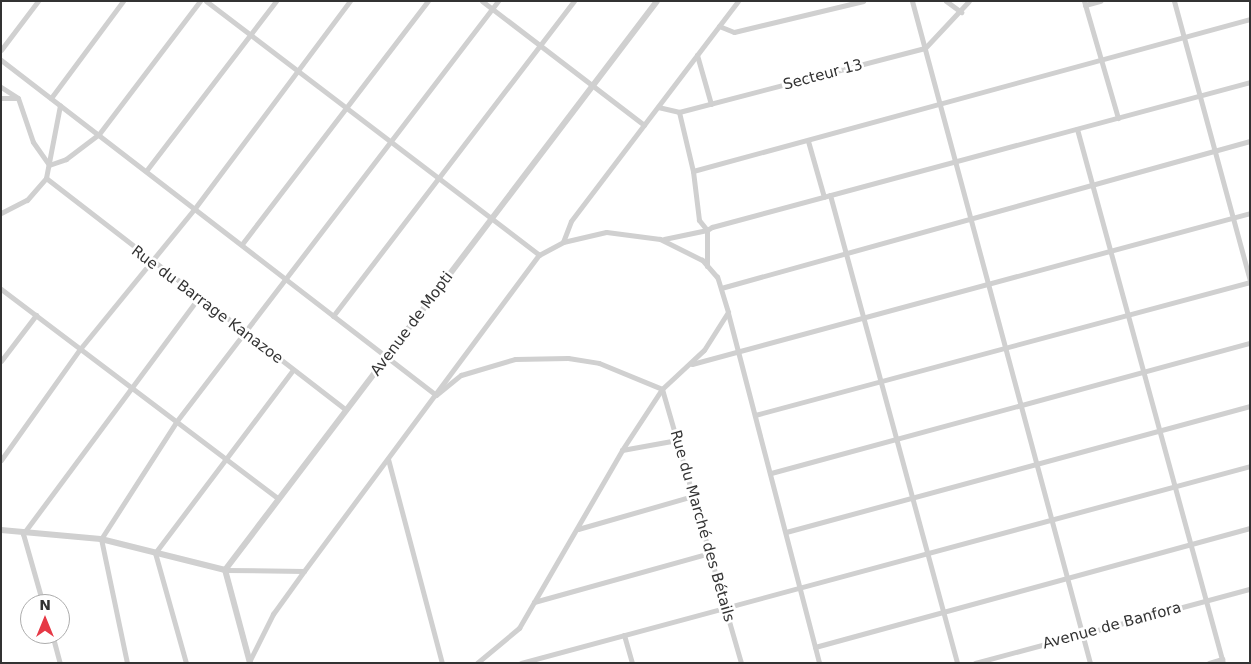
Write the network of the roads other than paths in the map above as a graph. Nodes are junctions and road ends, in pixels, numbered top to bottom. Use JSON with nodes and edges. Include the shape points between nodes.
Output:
{"nodes":[{"id":1,"x":38,"y":1,"type":"edge"},
{"id":2,"x":123,"y":1,"type":"edge"},
{"id":3,"x":200,"y":1,"type":"edge"},
{"id":4,"x":206,"y":1,"type":"edge"},
{"id":5,"x":276,"y":1,"type":"edge"},
{"id":6,"x":350,"y":1,"type":"edge"},
{"id":7,"x":428,"y":1,"type":"edge"},
{"id":8,"x":482,"y":1,"type":"edge"},
{"id":9,"x":498,"y":1,"type":"edge"},
{"id":10,"x":574,"y":1,"type":"edge"},
{"id":11,"x":657,"y":1,"type":"edge"},
{"id":12,"x":738,"y":1,"type":"edge"},
{"id":13,"x":863,"y":1,"type":"edge"},
{"id":14,"x":912,"y":1,"type":"edge"},
{"id":15,"x":946,"y":1,"type":"edge"},
{"id":16,"x":969,"y":1,"type":"edge"},
{"id":17,"x":1100,"y":1,"type":"edge"},
{"id":18,"x":1174,"y":1,"type":"edge"},
{"id":19,"x":1085,"y":3,"type":"edge"},
{"id":20,"x":492,"y":9,"type":"junction"},
{"id":21,"x":961,"y":12,"type":"junction"},
{"id":22,"x":1250,"y":19,"type":"edge"},
{"id":23,"x":719,"y":26,"type":"junction"},
{"id":24,"x":250,"y":35,"type":"junction"},
{"id":25,"x":1183,"y":36,"type":"junction"},
{"id":26,"x":540,"y":45,"type":"junction"},
{"id":27,"x":925,"y":48,"type":"junction"},
{"id":28,"x":1,"y":50,"type":"edge"},
{"id":29,"x":697,"y":55,"type":"junction"},
{"id":30,"x":1,"y":60,"type":"edge"},
{"id":31,"x":1100,"y":60,"type":"junction"},
{"id":32,"x":298,"y":72,"type":"junction"},
{"id":33,"x":1250,"y":82,"type":"edge"},
{"id":34,"x":593,"y":86,"type":"junction"},
{"id":35,"x":1,"y":87,"type":"edge"},
{"id":36,"x":1200,"y":96,"type":"junction"},
{"id":37,"x":1,"y":98,"type":"edge"},
{"id":38,"x":18,"y":98,"type":"junction"},
{"id":39,"x":51,"y":98,"type":"junction"},
{"id":40,"x":711,"y":104,"type":"junction"},
{"id":41,"x":60,"y":105,"type":"junction"},
{"id":42,"x":941,"y":105,"type":"junction"},
{"id":43,"x":345,"y":107,"type":"junction"},
{"id":44,"x":658,"y":107,"type":"junction"},
{"id":45,"x":679,"y":112,"type":"junction"},
{"id":46,"x":1118,"y":118,"type":"junction"},
{"id":47,"x":644,"y":125,"type":"junction"},
{"id":48,"x":1078,"y":128,"type":"junction"},
{"id":49,"x":99,"y":134,"type":"junction"},
{"id":50,"x":808,"y":141,"type":"junction"},
{"id":51,"x":1250,"y":141,"type":"edge"},
{"id":52,"x":392,"y":143,"type":"junction"},
{"id":53,"x":1214,"y":150,"type":"junction"},
{"id":54,"x":956,"y":161,"type":"junction"},
{"id":55,"x":49,"y":165,"type":"junction"},
{"id":56,"x":146,"y":171,"type":"junction"},
{"id":57,"x":693,"y":171,"type":"junction"},
{"id":58,"x":46,"y":178,"type":"junction"},
{"id":59,"x":440,"y":179,"type":"junction"},
{"id":60,"x":1093,"y":184,"type":"junction"},
{"id":61,"x":830,"y":196,"type":"junction"},
{"id":62,"x":824,"y":197,"type":"junction"},
{"id":63,"x":195,"y":208,"type":"junction"},
{"id":64,"x":1,"y":213,"type":"edge"},
{"id":65,"x":1250,"y":213,"type":"edge"},
{"id":66,"x":1232,"y":218,"type":"junction"},
{"id":67,"x":492,"y":219,"type":"junction"},
{"id":68,"x":972,"y":220,"type":"junction"},
{"id":69,"x":707,"y":230,"type":"junction"},
{"id":70,"x":660,"y":239,"type":"junction"},
{"id":71,"x":564,"y":242,"type":"junction"},
{"id":72,"x":242,"y":244,"type":"junction"},
{"id":73,"x":1111,"y":250,"type":"junction"},
{"id":74,"x":846,"y":254,"type":"junction"},
{"id":75,"x":539,"y":255,"type":"junction"},
{"id":76,"x":152,"y":263,"type":"junction"},
{"id":77,"x":708,"y":266,"type":"junction"},
{"id":78,"x":286,"y":278,"type":"junction"},
{"id":79,"x":1250,"y":281,"type":"edge"},
{"id":80,"x":989,"y":283,"type":"junction"},
{"id":81,"x":721,"y":288,"type":"junction"},
{"id":82,"x":1,"y":289,"type":"edge"},
{"id":83,"x":198,"y":298,"type":"junction"},
{"id":84,"x":728,"y":312,"type":"junction"},
{"id":85,"x":36,"y":314,"type":"junction"},
{"id":86,"x":334,"y":316,"type":"junction"},
{"id":87,"x":863,"y":317,"type":"junction"},
{"id":88,"x":1129,"y":317,"type":"junction"},
{"id":89,"x":244,"y":333,"type":"junction"},
{"id":90,"x":1250,"y":343,"type":"edge"},
{"id":91,"x":1006,"y":348,"type":"junction"},
{"id":92,"x":80,"y":349,"type":"junction"},
{"id":93,"x":739,"y":351,"type":"junction"},
{"id":94,"x":387,"y":356,"type":"junction"},
{"id":95,"x":1,"y":361,"type":"edge"},
{"id":96,"x":689,"y":364,"type":"junction"},
{"id":97,"x":293,"y":370,"type":"junction"},
{"id":98,"x":1143,"y":372,"type":"junction"},
{"id":99,"x":881,"y":381,"type":"junction"},
{"id":100,"x":129,"y":386,"type":"junction"},
{"id":101,"x":662,"y":389,"type":"junction"},
{"id":102,"x":436,"y":395,"type":"junction"},
{"id":103,"x":1021,"y":404,"type":"junction"},
{"id":104,"x":1250,"y":406,"type":"edge"},
{"id":105,"x":346,"y":410,"type":"junction"},
{"id":106,"x":755,"y":415,"type":"junction"},
{"id":107,"x":176,"y":422,"type":"junction"},
{"id":108,"x":1160,"y":430,"type":"junction"},
{"id":109,"x":898,"y":438,"type":"junction"},
{"id":110,"x":677,"y":440,"type":"junction"},
{"id":111,"x":622,"y":450,"type":"junction"},
{"id":112,"x":224,"y":459,"type":"junction"},
{"id":113,"x":388,"y":459,"type":"junction"},
{"id":114,"x":1,"y":460,"type":"edge"},
{"id":115,"x":1038,"y":464,"type":"junction"},
{"id":116,"x":1250,"y":466,"type":"edge"},
{"id":117,"x":771,"y":473,"type":"junction"},
{"id":118,"x":1175,"y":485,"type":"junction"},
{"id":119,"x":693,"y":496,"type":"junction"},
{"id":120,"x":913,"y":497,"type":"junction"},
{"id":121,"x":276,"y":498,"type":"junction"},
{"id":122,"x":1052,"y":520,"type":"junction"},
{"id":123,"x":1250,"y":528,"type":"edge"},
{"id":124,"x":578,"y":529,"type":"junction"},
{"id":125,"x":1,"y":530,"type":"edge"},
{"id":126,"x":786,"y":532,"type":"junction"},
{"id":127,"x":23,"y":534,"type":"junction"},
{"id":128,"x":101,"y":539,"type":"junction"},
{"id":129,"x":1191,"y":544,"type":"junction"},
{"id":130,"x":155,"y":553,"type":"junction"},
{"id":131,"x":710,"y":553,"type":"junction"},
{"id":132,"x":927,"y":553,"type":"junction"},
{"id":133,"x":225,"y":570,"type":"junction"},
{"id":134,"x":304,"y":572,"type":"junction"},
{"id":135,"x":1068,"y":578,"type":"junction"},
{"id":136,"x":800,"y":588,"type":"junction"},
{"id":137,"x":1250,"y":589,"type":"edge"},
{"id":138,"x":40,"y":594,"type":"edge"},
{"id":139,"x":1206,"y":600,"type":"junction"},
{"id":140,"x":534,"y":602,"type":"junction"},
{"id":141,"x":727,"y":608,"type":"junction"},
{"id":142,"x":943,"y":612,"type":"junction"},
{"id":143,"x":1083,"y":634,"type":"junction"},
{"id":144,"x":624,"y":635,"type":"junction"},
{"id":145,"x":55,"y":644,"type":"edge"},
{"id":146,"x":816,"y":647,"type":"junction"},
{"id":147,"x":1223,"y":661,"type":"edge"},
{"id":148,"x":249,"y":662,"type":"edge"},
{"id":149,"x":60,"y":663,"type":"edge"},
{"id":150,"x":126,"y":663,"type":"edge"},
{"id":151,"x":186,"y":663,"type":"edge"},
{"id":152,"x":442,"y":663,"type":"edge"},
{"id":153,"x":477,"y":663,"type":"edge"},
{"id":154,"x":521,"y":663,"type":"edge"},
{"id":155,"x":632,"y":663,"type":"edge"},
{"id":156,"x":741,"y":663,"type":"edge"},
{"id":157,"x":820,"y":663,"type":"edge"},
{"id":158,"x":957,"y":663,"type":"edge"},
{"id":159,"x":975,"y":663,"type":"edge"},
{"id":160,"x":1090,"y":663,"type":"edge"},
{"id":161,"x":1209,"y":663,"type":"edge"}],
"edges":[{"from":1,"to":28,"type":"street"},
{"from":2,"to":39,"type":"street"},
{"from":3,"to":49,"type":"street"},
{"from":4,"to":24,"type":"street"},
{"from":5,"to":24,"type":"street"},
{"from":6,"to":32,"type":"street"},
{"from":7,"to":43,"type":"street"},
{"from":8,"to":20,"type":"street"},
{"from":9,"to":20,"type":"street"},
{"from":10,"to":26,"type":"street"},
{"from":11,"to":34,"type":"street","name":"Avenue de Mopti"},
{"from":12,"to":23,"type":"street"},
{"from":13,"to":23,"type":"street","via":[[734,32]]},
{"from":14,"to":27,"type":"street"},
{"from":15,"to":21,"type":"street"},
{"from":16,"to":21,"type":"street"},
{"from":17,"to":19,"type":"street"},
{"from":18,"to":25,"type":"street"},
{"from":19,"to":31,"type":"street"},
{"from":20,"to":26,"type":"street"},
{"from":20,"to":52,"type":"street"},
{"from":21,"to":27,"type":"street"},
{"from":22,"to":25,"type":"street"},
{"from":23,"to":29,"type":"street"},
{"from":24,"to":32,"type":"street"},
{"from":24,"to":56,"type":"street"},
{"from":25,"to":31,"type":"street"},
{"from":25,"to":36,"type":"street"},
{"from":26,"to":34,"type":"street"},
{"from":26,"to":59,"type":"street"},
{"from":27,"to":40,"type":"street","name":"Secteur 13"},
{"from":27,"to":42,"type":"street"},
{"from":29,"to":40,"type":"street"},
{"from":29,"to":44,"type":"street"},
{"from":30,"to":39,"type":"street"},
{"from":31,"to":42,"type":"street"},
{"from":31,"to":46,"type":"street"},
{"from":32,"to":43,"type":"street"},
{"from":32,"to":63,"type":"street"},
{"from":33,"to":36,"type":"street"},
{"from":34,"to":47,"type":"street"},
{"from":34,"to":67,"type":"street","name":"Avenue de Mopti"},
{"from":35,"to":38,"type":"street"},
{"from":36,"to":46,"type":"street"},
{"from":36,"to":53,"type":"street"},
{"from":37,"to":38,"type":"street"},
{"from":38,"to":55,"type":"street","via":[[33,142]]},
{"from":39,"to":41,"type":"street"},
{"from":40,"to":45,"type":"street","name":"Secteur 13"},
{"from":41,"to":49,"type":"street"},
{"from":41,"to":55,"type":"street"},
{"from":42,"to":50,"type":"street"},
{"from":42,"to":54,"type":"street"},
{"from":43,"to":52,"type":"street"},
{"from":43,"to":72,"type":"street"},
{"from":44,"to":45,"type":"street","name":"Secteur 13"},
{"from":44,"to":47,"type":"street"},
{"from":45,"to":57,"type":"street"},
{"from":46,"to":48,"type":"street"},
{"from":47,"to":71,"type":"street","via":[[571,221]]},
{"from":48,"to":54,"type":"street"},
{"from":48,"to":60,"type":"street"},
{"from":49,"to":55,"type":"street","via":[[66,159]]},
{"from":49,"to":56,"type":"street"},
{"from":50,"to":57,"type":"street"},
{"from":50,"to":62,"type":"street"},
{"from":51,"to":53,"type":"street"},
{"from":52,"to":59,"type":"street"},
{"from":52,"to":78,"type":"street"},
{"from":53,"to":60,"type":"street"},
{"from":53,"to":66,"type":"street"},
{"from":54,"to":61,"type":"street"},
{"from":54,"to":68,"type":"street"},
{"from":55,"to":58,"type":"street"},
{"from":56,"to":63,"type":"street"},
{"from":57,"to":69,"type":"street","via":[[699,220]]},
{"from":58,"to":64,"type":"street","via":[[27,200]]},
{"from":58,"to":76,"type":"street","name":"Rue du Barrage Kanazoe","via":[[68,199]]},
{"from":59,"to":67,"type":"street"},
{"from":59,"to":86,"type":"street"},
{"from":60,"to":68,"type":"street"},
{"from":60,"to":73,"type":"street"},
{"from":61,"to":62,"type":"street"},
{"from":61,"to":74,"type":"street"},
{"from":62,"to":69,"type":"street"},
{"from":63,"to":72,"type":"street"},
{"from":63,"to":76,"type":"street"},
{"from":65,"to":66,"type":"street"},
{"from":66,"to":73,"type":"street"},
{"from":66,"to":79,"type":"street"},
{"from":67,"to":75,"type":"street"},
{"from":67,"to":94,"type":"street","name":"Avenue de Mopti"},
{"from":68,"to":74,"type":"street"},
{"from":68,"to":80,"type":"street"},
{"from":69,"to":70,"type":"street","via":[[678,239]]},
{"from":69,"to":77,"type":"street"},
{"from":70,"to":71,"type":"street","via":[[606,232]]},
{"from":70,"to":77,"type":"street"},
{"from":71,"to":75,"type":"street"},
{"from":72,"to":78,"type":"street"},
{"from":73,"to":80,"type":"street"},
{"from":73,"to":88,"type":"street"},
{"from":74,"to":81,"type":"street"},
{"from":74,"to":87,"type":"street"},
{"from":75,"to":102,"type":"street"},
{"from":76,"to":83,"type":"street","name":"Rue du Barrage Kanazoe"},
{"from":76,"to":92,"type":"street"},
{"from":77,"to":81,"type":"street"},
{"from":78,"to":86,"type":"street"},
{"from":78,"to":89,"type":"street"},
{"from":79,"to":88,"type":"street"},
{"from":80,"to":87,"type":"street"},
{"from":80,"to":91,"type":"street"},
{"from":81,"to":84,"type":"street"},
{"from":82,"to":85,"type":"street"},
{"from":83,"to":89,"type":"street","name":"Rue du Barrage Kanazoe"},
{"from":83,"to":100,"type":"street"},
{"from":84,"to":93,"type":"street"},
{"from":84,"to":96,"type":"street","via":[[716,335]]},
{"from":85,"to":92,"type":"street"},
{"from":85,"to":95,"type":"street"},
{"from":86,"to":94,"type":"street"},
{"from":87,"to":93,"type":"street"},
{"from":87,"to":99,"type":"street"},
{"from":88,"to":91,"type":"street"},
{"from":88,"to":98,"type":"street"},
{"from":89,"to":97,"type":"street","name":"Rue du Barrage Kanazoe"},
{"from":89,"to":107,"type":"street"},
{"from":90,"to":98,"type":"street"},
{"from":91,"to":99,"type":"street"},
{"from":91,"to":103,"type":"street"},
{"from":92,"to":100,"type":"street"},
{"from":92,"to":114,"type":"street"},
{"from":93,"to":96,"type":"street"},
{"from":93,"to":106,"type":"street"},
{"from":94,"to":102,"type":"street"},
{"from":94,"to":105,"type":"street","name":"Avenue de Mopti"},
{"from":96,"to":101,"type":"street"},
{"from":97,"to":105,"type":"street","name":"Rue du Barrage Kanazoe"},
{"from":97,"to":112,"type":"street"},
{"from":98,"to":103,"type":"street"},
{"from":98,"to":108,"type":"street"},
{"from":99,"to":106,"type":"street"},
{"from":99,"to":109,"type":"street"},
{"from":100,"to":107,"type":"street"},
{"from":100,"to":127,"type":"street"},
{"from":101,"to":102,"type":"street","via":[[599,363],[568,358],[515,359],[461,374]]},
{"from":101,"to":110,"type":"street","name":"Rue du Marché des Bétails"},
{"from":101,"to":111,"type":"street"},
{"from":102,"to":113,"type":"street"},
{"from":103,"to":109,"type":"street"},
{"from":103,"to":115,"type":"street"},
{"from":104,"to":108,"type":"street"},
{"from":105,"to":121,"type":"street","name":"Avenue de Mopti"},
{"from":106,"to":117,"type":"street"},
{"from":107,"to":112,"type":"street"},
{"from":107,"to":128,"type":"street"},
{"from":108,"to":115,"type":"street"},
{"from":108,"to":118,"type":"street"},
{"from":109,"to":117,"type":"street"},
{"from":109,"to":120,"type":"street"},
{"from":110,"to":111,"type":"street"},
{"from":110,"to":119,"type":"street","name":"Rue du Marché des Bétails"},
{"from":111,"to":124,"type":"street"},
{"from":112,"to":121,"type":"street"},
{"from":112,"to":130,"type":"street"},
{"from":113,"to":134,"type":"street"},
{"from":113,"to":152,"type":"street"},
{"from":115,"to":120,"type":"street"},
{"from":115,"to":122,"type":"street"},
{"from":116,"to":118,"type":"street"},
{"from":117,"to":126,"type":"street"},
{"from":118,"to":122,"type":"street"},
{"from":118,"to":129,"type":"street"},
{"from":119,"to":124,"type":"street"},
{"from":119,"to":131,"type":"street","name":"Rue du Marché des Bétails"},
{"from":120,"to":126,"type":"street"},
{"from":120,"to":132,"type":"street"},
{"from":121,"to":133,"type":"street","name":"Avenue de Mopti"},
{"from":122,"to":132,"type":"street"},
{"from":122,"to":135,"type":"street"},
{"from":123,"to":129,"type":"street"},
{"from":124,"to":140,"type":"street"},
{"from":125,"to":127,"type":"street"},
{"from":126,"to":136,"type":"street"},
{"from":127,"to":128,"type":"street"},
{"from":127,"to":138,"type":"street"},
{"from":128,"to":130,"type":"street"},
{"from":128,"to":150,"type":"street"},
{"from":129,"to":135,"type":"street"},
{"from":129,"to":139,"type":"street"},
{"from":130,"to":133,"type":"street"},
{"from":130,"to":151,"type":"street"},
{"from":131,"to":140,"type":"street"},
{"from":131,"to":141,"type":"street","name":"Rue du Marché des Bétails"},
{"from":132,"to":136,"type":"street"},
{"from":132,"to":142,"type":"street"},
{"from":133,"to":134,"type":"street"},
{"from":133,"to":148,"type":"street"},
{"from":134,"to":148,"type":"street","via":[[273,614]]},
{"from":135,"to":142,"type":"street"},
{"from":135,"to":143,"type":"street"},
{"from":136,"to":141,"type":"street"},
{"from":136,"to":146,"type":"street"},
{"from":137,"to":139,"type":"street","name":"Avenue de Banfora"},
{"from":139,"to":143,"type":"street","name":"Avenue de Banfora"},
{"from":139,"to":147,"type":"street"},
{"from":140,"to":153,"type":"street","via":[[519,628]]},
{"from":141,"to":144,"type":"street"},
{"from":141,"to":156,"type":"street","name":"Rue du Marché des Bétails"},
{"from":142,"to":146,"type":"street"},
{"from":142,"to":158,"type":"street"},
{"from":143,"to":159,"type":"street","name":"Avenue de Banfora"},
{"from":143,"to":160,"type":"street"},
{"from":144,"to":154,"type":"street"},
{"from":144,"to":155,"type":"street"},
{"from":145,"to":149,"type":"street"},
{"from":146,"to":157,"type":"street"},
{"from":147,"to":161,"type":"street"}]}
